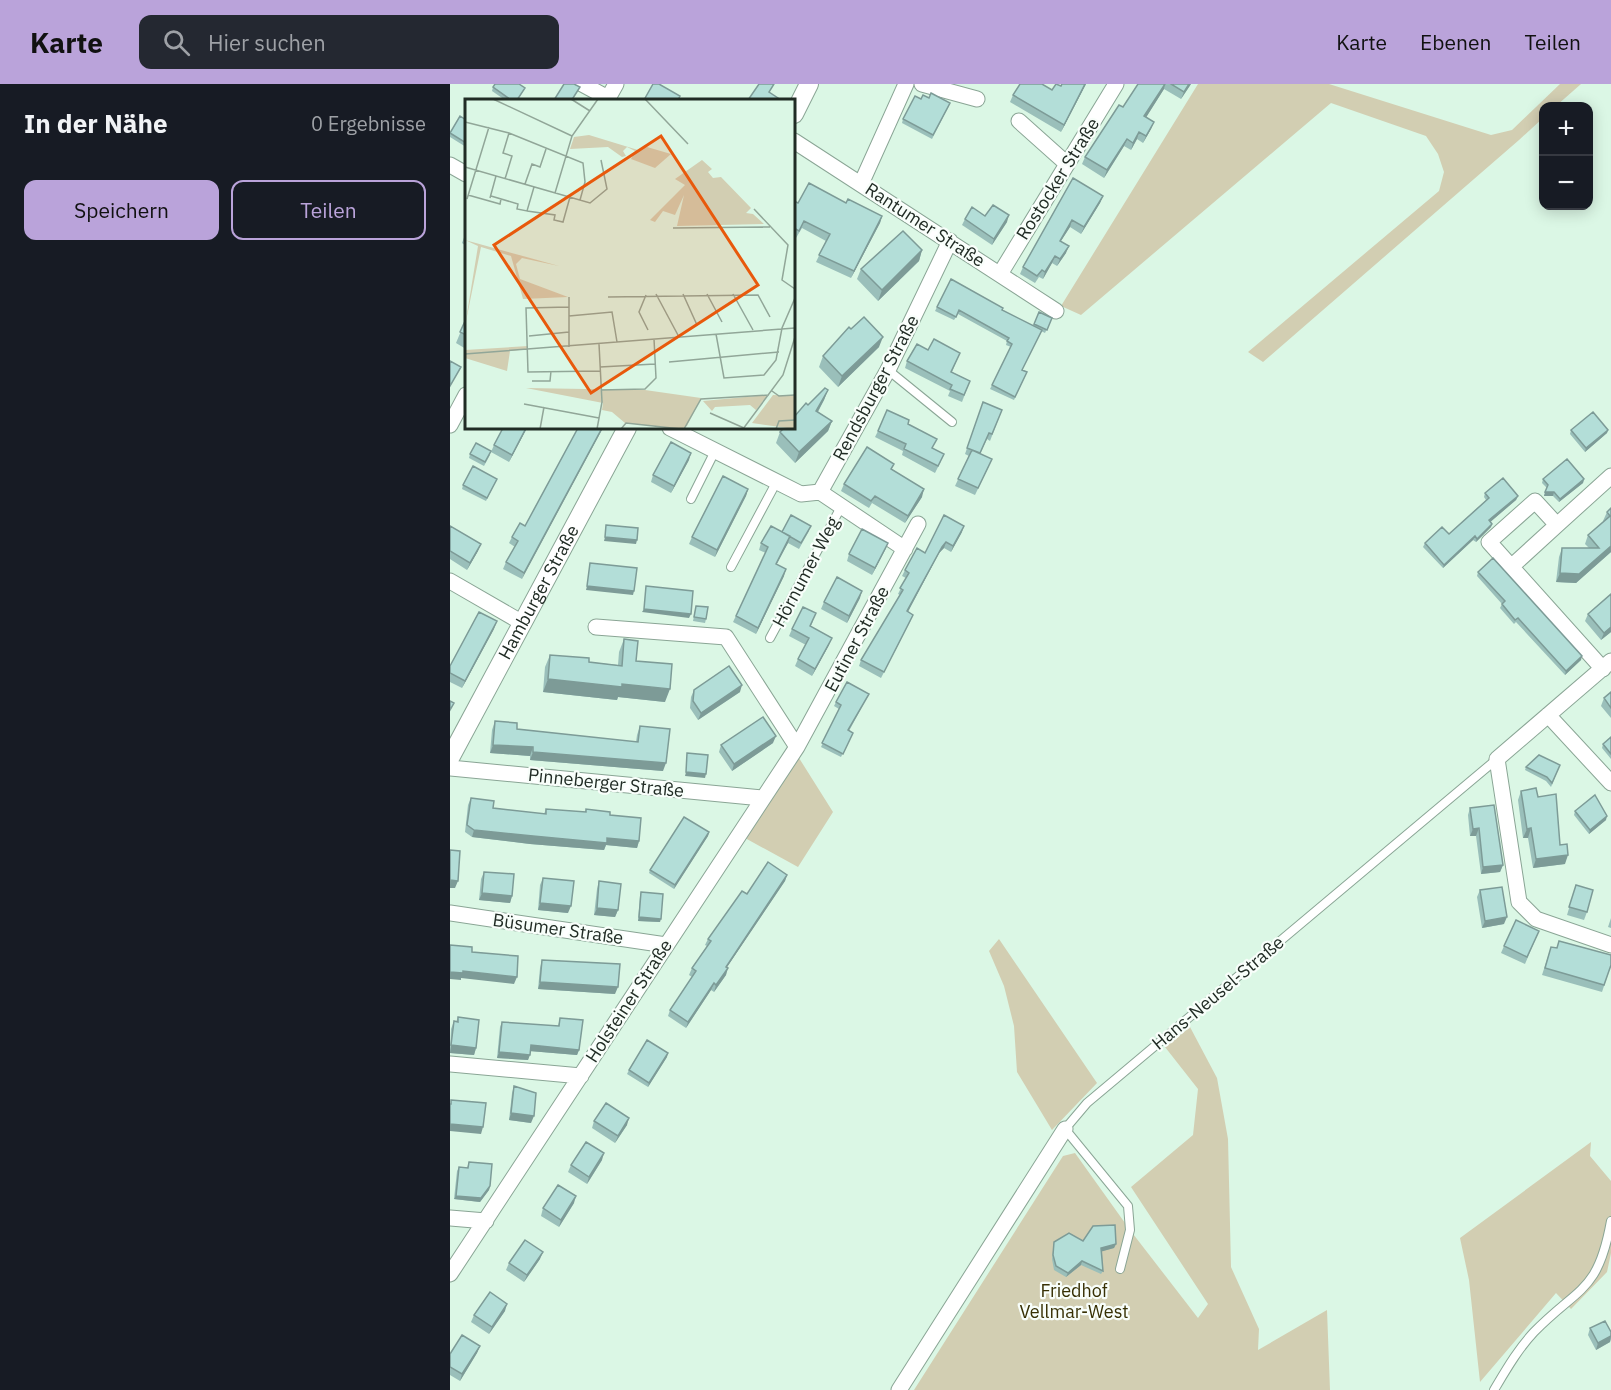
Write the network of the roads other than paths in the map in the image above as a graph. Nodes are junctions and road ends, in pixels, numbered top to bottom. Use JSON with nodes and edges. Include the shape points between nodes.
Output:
{"nodes":[{"id":1,"x":582,"y":84,"type":"edge"},
{"id":2,"x":616,"y":84,"type":"edge"},
{"id":3,"x":809,"y":84,"type":"edge"},
{"id":4,"x":906,"y":84,"type":"edge"},
{"id":5,"x":922,"y":84,"type":"edge"},
{"id":6,"x":1116,"y":84,"type":"edge"},
{"id":7,"x":607,"y":99,"type":"edge"},
{"id":8,"x":977,"y":99,"type":"dead end"},
{"id":9,"x":795,"y":112,"type":"edge"},
{"id":10,"x":1019,"y":121,"type":"dead end"},
{"id":11,"x":795,"y":142,"type":"edge"},
{"id":12,"x":1067,"y":164,"type":"junction"},
{"id":13,"x":450,"y":165,"type":"edge"},
{"id":14,"x":465,"y":173,"type":"edge"},
{"id":15,"x":861,"y":184,"type":"junction"},
{"id":16,"x":950,"y":241,"type":"junction"},
{"id":17,"x":1000,"y":274,"type":"junction"},
{"id":18,"x":1056,"y":311,"type":"dead end"},
{"id":19,"x":888,"y":370,"type":"junction"},
{"id":20,"x":465,"y":397,"type":"edge"},
{"id":21,"x":952,"y":422,"type":"dead end"},
{"id":22,"x":450,"y":425,"type":"edge"},
{"id":23,"x":626,"y":429,"type":"edge"},
{"id":24,"x":672,"y":429,"type":"edge"},
{"id":25,"x":715,"y":452,"type":"junction"},
{"id":26,"x":1611,"y":476,"type":"edge"},
{"id":27,"x":777,"y":481,"type":"junction"},
{"id":28,"x":820,"y":492,"type":"junction"},
{"id":29,"x":691,"y":499,"type":"dead end"},
{"id":30,"x":841,"y":507,"type":"junction"},
{"id":31,"x":918,"y":524,"type":"dead end"},
{"id":32,"x":1557,"y":525,"type":"junction"},
{"id":33,"x":905,"y":549,"type":"junction"},
{"id":34,"x":731,"y":567,"type":"dead end"},
{"id":35,"x":1511,"y":567,"type":"junction"},
{"id":36,"x":450,"y":581,"type":"edge"},
{"id":37,"x":521,"y":622,"type":"junction"},
{"id":38,"x":596,"y":627,"type":"dead end"},
{"id":39,"x":770,"y":638,"type":"dead end"},
{"id":40,"x":1607,"y":665,"type":"edge"},
{"id":41,"x":1548,"y":715,"type":"junction"},
{"id":42,"x":808,"y":728,"type":"joint"},
{"id":43,"x":797,"y":747,"type":"junction"},
{"id":44,"x":450,"y":758,"type":"edge"},
{"id":45,"x":1497,"y":759,"type":"junction"},
{"id":46,"x":450,"y":768,"type":"edge"},
{"id":47,"x":1611,"y":783,"type":"edge"},
{"id":48,"x":762,"y":798,"type":"junction"},
{"id":49,"x":450,"y":913,"type":"edge"},
{"id":50,"x":666,"y":945,"type":"junction"},
{"id":51,"x":1611,"y":945,"type":"edge"},
{"id":52,"x":450,"y":1064,"type":"edge"},
{"id":53,"x":581,"y":1077,"type":"junction"},
{"id":54,"x":1065,"y":1129,"type":"junction"},
{"id":55,"x":450,"y":1218,"type":"edge"},
{"id":56,"x":486,"y":1221,"type":"junction"},
{"id":57,"x":1611,"y":1221,"type":"edge"},
{"id":58,"x":1120,"y":1269,"type":"dead end"},
{"id":59,"x":450,"y":1274,"type":"edge"},
{"id":60,"x":899,"y":1390,"type":"edge"},
{"id":61,"x":1494,"y":1390,"type":"edge"}],
"edges":[{"from":1,"to":7,"type":"street"},
{"from":2,"to":7,"type":"street"},
{"from":3,"to":9,"type":"street"},
{"from":4,"to":15,"type":"street"},
{"from":5,"to":8,"type":"street"},
{"from":6,"to":12,"type":"street","name":"Rostocker Straße"},
{"from":10,"to":12,"type":"street"},
{"from":11,"to":15,"type":"street","name":"Rantumer Straße"},
{"from":12,"to":17,"type":"street","name":"Rostocker Straße"},
{"from":13,"to":14,"type":"street"},
{"from":15,"to":16,"type":"street","name":"Rantumer Straße"},
{"from":16,"to":17,"type":"street","name":"Rantumer Straße"},
{"from":16,"to":19,"type":"street","name":"Rendsburger Straße"},
{"from":17,"to":18,"type":"street","name":"Rantumer Straße"},
{"from":19,"to":21,"type":"lane"},
{"from":19,"to":28,"type":"street","name":"Rendsburger Straße"},
{"from":20,"to":22,"type":"street"},
{"from":23,"to":37,"type":"street","name":"Hamburger Straße"},
{"from":24,"to":25,"type":"street"},
{"from":25,"to":27,"type":"street"},
{"from":25,"to":29,"type":"lane"},
{"from":26,"to":32,"type":"street"},
{"from":27,"to":28,"type":"street","via":[[801,494]]},
{"from":27,"to":34,"type":"lane"},
{"from":28,"to":30,"type":"street"},
{"from":30,"to":33,"type":"street"},
{"from":30,"to":39,"type":"lane","name":"Hörnumer Weg"},
{"from":31,"to":33,"type":"street","name":"Eutiner Straße"},
{"from":32,"to":35,"type":"street"},
{"from":32,"to":35,"type":"street","via":[[1535,501],[1489,542]]},
{"from":33,"to":42,"type":"street","name":"Eutiner Straße"},
{"from":35,"to":40,"type":"street"},
{"from":36,"to":37,"type":"street"},
{"from":37,"to":44,"type":"street","name":"Hamburger Straße"},
{"from":38,"to":43,"type":"street","via":[[726,637]]},
{"from":40,"to":41,"type":"street","name":"Hans-Neusel-Straße"},
{"from":41,"to":45,"type":"street","name":"Hans-Neusel-Straße"},
{"from":41,"to":47,"type":"street"},
{"from":42,"to":43,"type":"street","name":"Holsteiner Straße"},
{"from":43,"to":48,"type":"street","name":"Holsteiner Straße"},
{"from":45,"to":51,"type":"street","via":[[1519,902],[1536,919]]},
{"from":45,"to":54,"type":"lane","name":"Hans-Neusel-Straße","via":[[1087,1103]]},
{"from":46,"to":48,"type":"street","name":"Pinneberger Straße"},
{"from":48,"to":50,"type":"street","name":"Holsteiner Straße"},
{"from":49,"to":50,"type":"street","name":"Büsumer Straße"},
{"from":50,"to":53,"type":"street","name":"Holsteiner Straße"},
{"from":52,"to":53,"type":"street"},
{"from":53,"to":56,"type":"street","name":"Holsteiner Straße"},
{"from":54,"to":58,"type":"lane","via":[[1128,1206],[1130,1230]]},
{"from":54,"to":60,"type":"street","name":"Hans-Neusel-Straße"},
{"from":55,"to":56,"type":"street"},
{"from":56,"to":59,"type":"street","name":"Holsteiner Straße"},
{"from":57,"to":61,"type":"lane","via":[[1606,1249],[1595,1276],[1576,1298],[1534,1332]]}]}
